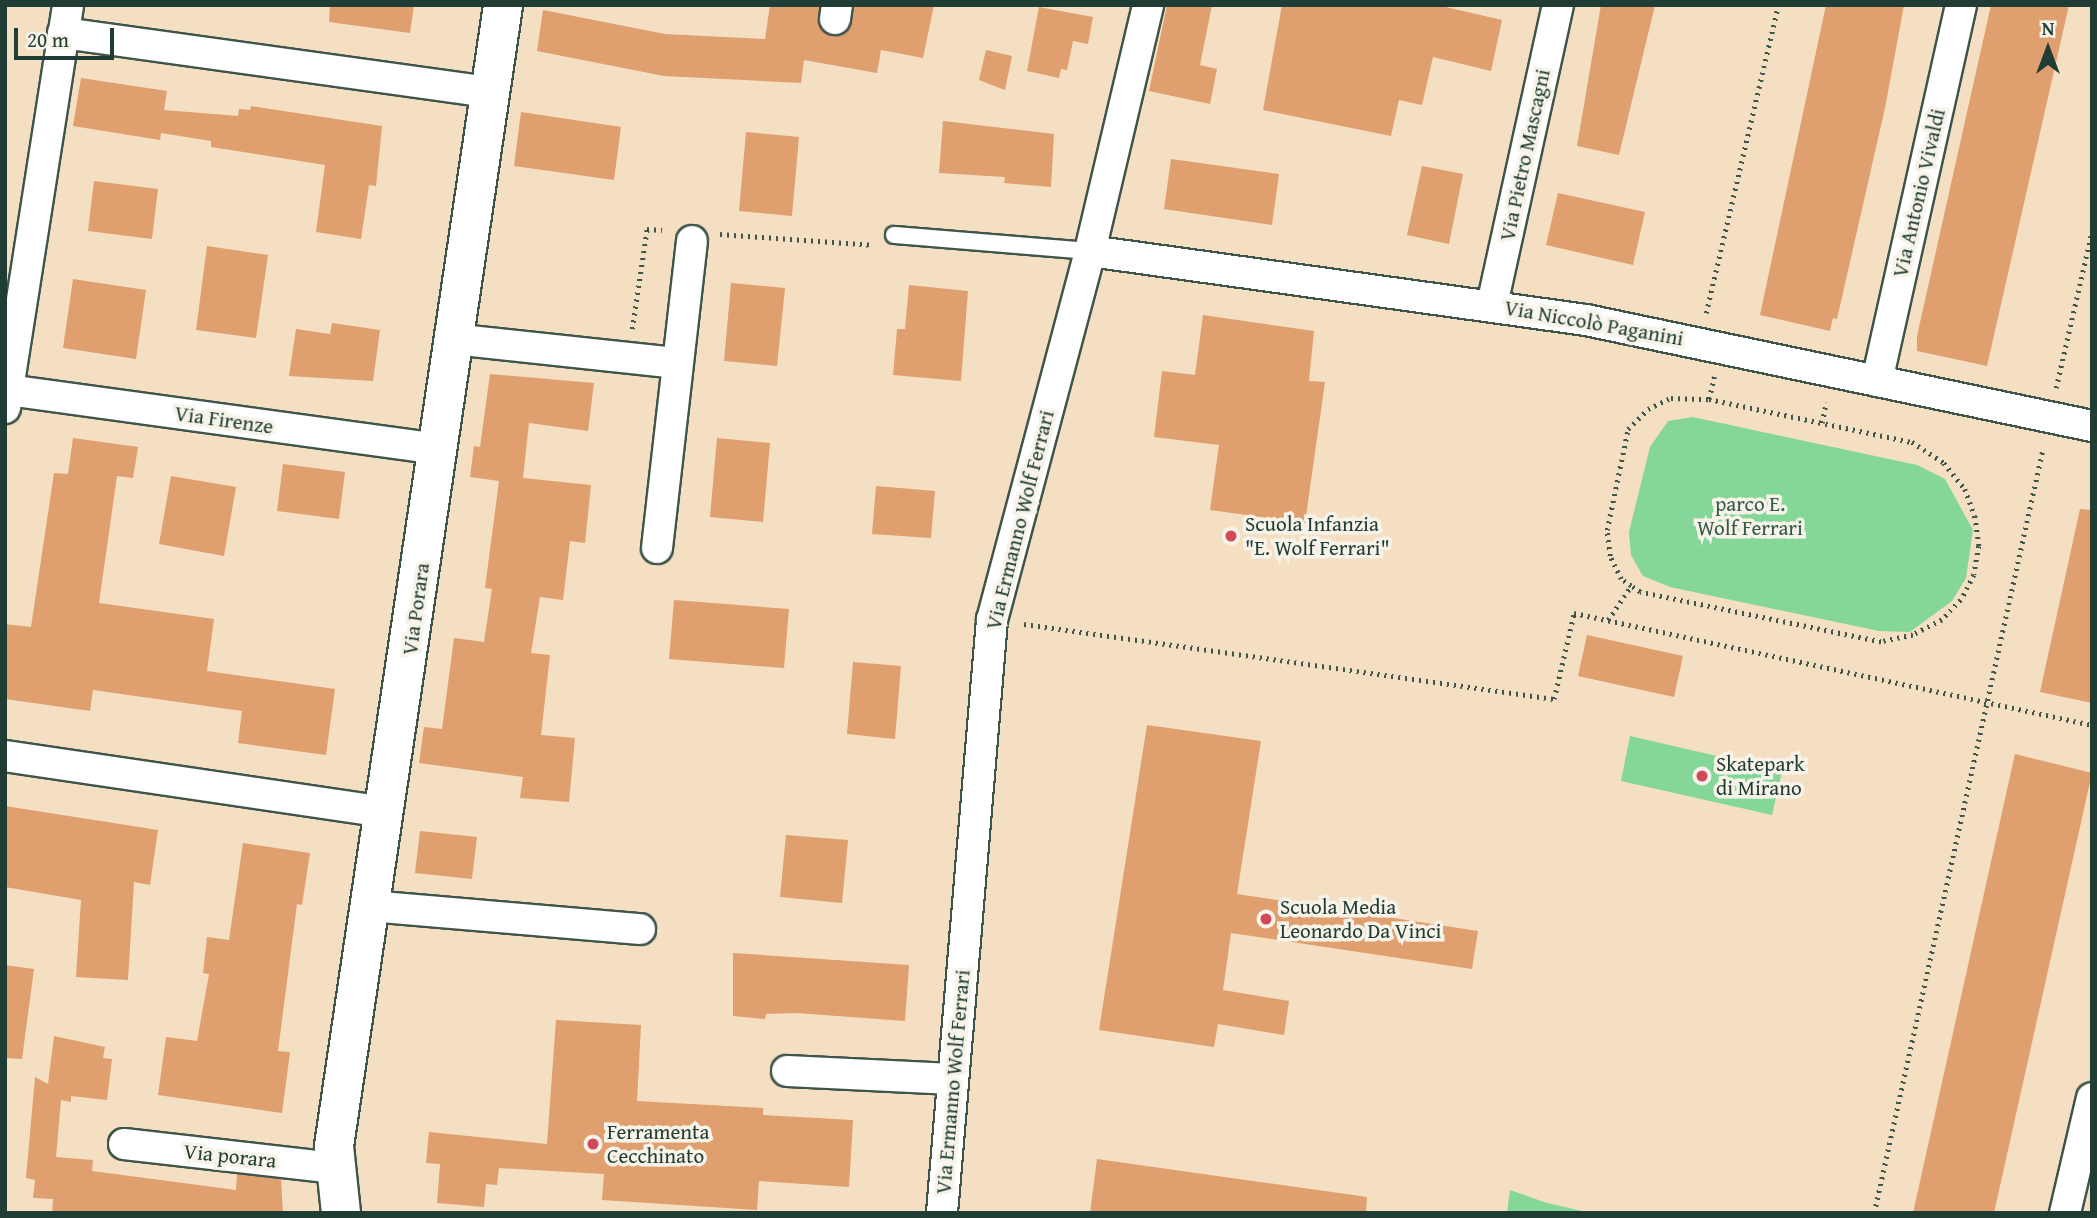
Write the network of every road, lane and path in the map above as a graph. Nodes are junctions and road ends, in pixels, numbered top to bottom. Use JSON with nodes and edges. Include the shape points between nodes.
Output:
{"nodes":[{"id":1,"x":503,"y":5,"type":"edge"},
{"id":2,"x":1148,"y":5,"type":"edge"},
{"id":3,"x":1558,"y":5,"type":"edge"},
{"id":4,"x":1779,"y":5,"type":"edge"},
{"id":5,"x":1961,"y":5,"type":"edge"},
{"id":6,"x":66,"y":19,"type":"edge"},
{"id":7,"x":489,"y":92,"type":"junction"},
{"id":8,"x":2092,"y":231,"type":"edge"},
{"id":9,"x":894,"y":235,"type":"dead end"},
{"id":10,"x":692,"y":241,"type":"dead end"},
{"id":11,"x":1090,"y":251,"type":"junction"},
{"id":12,"x":13,"y":292,"type":"edge"},
{"id":13,"x":1492,"y":306,"type":"junction"},
{"id":14,"x":452,"y":339,"type":"junction"},
{"id":15,"x":1700,"y":341,"type":"junction"},
{"id":16,"x":677,"y":363,"type":"junction"},
{"id":17,"x":1877,"y":381,"type":"junction"},
{"id":18,"x":7,"y":399,"type":"edge"},
{"id":19,"x":2050,"y":418,"type":"junction"},
{"id":20,"x":2092,"y":426,"type":"edge"},
{"id":21,"x":439,"y":449,"type":"junction"},
{"id":22,"x":657,"y":548,"type":"dead end"},
{"id":23,"x":1631,"y":586,"type":"junction"},
{"id":24,"x":992,"y":620,"type":"junction"},
{"id":25,"x":1607,"y":620,"type":"junction"},
{"id":26,"x":1989,"y":703,"type":"junction"},
{"id":27,"x":2092,"y":725,"type":"edge"},
{"id":28,"x":5,"y":756,"type":"edge"},
{"id":29,"x":386,"y":812,"type":"junction"},
{"id":30,"x":370,"y":906,"type":"junction"},
{"id":31,"x":640,"y":929,"type":"dead end"},
{"id":32,"x":787,"y":1071,"type":"dead end"},
{"id":33,"x":953,"y":1079,"type":"junction"},
{"id":34,"x":2092,"y":1098,"type":"edge"},
{"id":35,"x":124,"y":1144,"type":"dead end"},
{"id":36,"x":2087,"y":1145,"type":"edge"},
{"id":37,"x":336,"y":1168,"type":"junction"},
{"id":38,"x":341,"y":1213,"type":"edge"},
{"id":39,"x":942,"y":1213,"type":"edge"},
{"id":40,"x":1874,"y":1213,"type":"edge"},
{"id":41,"x":2065,"y":1213,"type":"edge"}],
"edges":[{"from":1,"to":7,"type":"street","name":"Via Porara"},
{"from":2,"to":11,"type":"street","name":"Via Ermanno Wolf Ferrari"},
{"from":3,"to":13,"type":"street","name":"Via Pietro Mascagni"},
{"from":4,"to":15,"type":"path"},
{"from":5,"to":17,"type":"street","name":"Via Antonio Vivaldi"},
{"from":6,"to":7,"type":"street","name":"Via Firenze"},
{"from":6,"to":12,"type":"street","name":"Via Firenze"},
{"from":7,"to":14,"type":"street","name":"Via Porara"},
{"from":8,"to":19,"type":"path"},
{"from":9,"to":11,"type":"lane"},
{"from":10,"to":16,"type":"street"},
{"from":11,"to":13,"type":"street","name":"Via Niccolò Paganini"},
{"from":11,"to":24,"type":"street","name":"Via Ermanno Wolf Ferrari"},
{"from":12,"to":18,"type":"street","name":"Via Firenze"},
{"from":13,"to":15,"type":"street","name":"Via Niccolò Paganini"},
{"from":14,"to":16,"type":"street"},
{"from":14,"to":21,"type":"street","name":"Via Porara"},
{"from":15,"to":17,"type":"street","name":"Via Niccolò Paganini"},
{"from":16,"to":22,"type":"street"},
{"from":17,"to":19,"type":"street","name":"Via Niccolò Paganini"},
{"from":18,"to":21,"type":"street","name":"Via Firenze"},
{"from":19,"to":20,"type":"street","name":"Via Niccolò Paganini"},
{"from":19,"to":26,"type":"path"},
{"from":21,"to":29,"type":"street","name":"Via Porara"},
{"from":23,"to":23,"type":"path","via":[[1621,579],[1610,556],[1606,530],[1628,429],[1648,409],[1671,398],[1709,399],[1912,442],[1944,463],[1965,489],[1975,516],[1976,566],[1961,600],[1942,620],[1913,635],[1881,642],[1640,592]]},
{"from":23,"to":25,"type":"path"},
{"from":24,"to":25,"type":"path","via":[[1554,699],[1574,613]]},
{"from":24,"to":33,"type":"street","name":"Via Ermanno Wolf Ferrari"},
{"from":25,"to":26,"type":"path"},
{"from":26,"to":27,"type":"path"},
{"from":26,"to":40,"type":"path"},
{"from":28,"to":29,"type":"street"},
{"from":29,"to":30,"type":"street","name":"Via Porara"},
{"from":30,"to":31,"type":"street"},
{"from":30,"to":37,"type":"street","name":"Via Porara","via":[[334,1146]]},
{"from":32,"to":33,"type":"street"},
{"from":33,"to":39,"type":"street","name":"Via Ermanno Wolf Ferrari"},
{"from":34,"to":36,"type":"street"},
{"from":35,"to":37,"type":"street","name":"Via porara"},
{"from":36,"to":41,"type":"street"},
{"from":37,"to":38,"type":"street","name":"Via Porara"}]}
